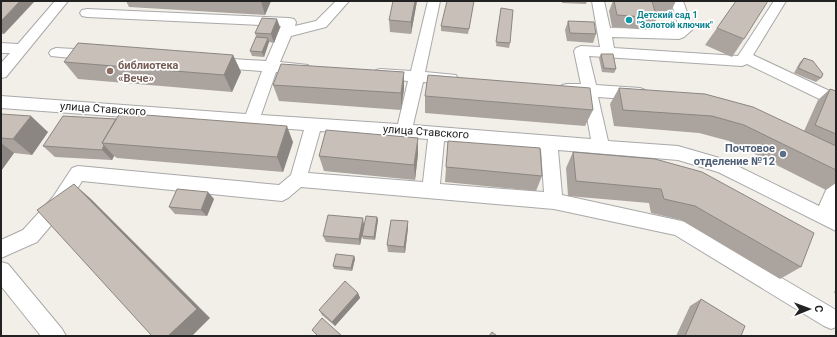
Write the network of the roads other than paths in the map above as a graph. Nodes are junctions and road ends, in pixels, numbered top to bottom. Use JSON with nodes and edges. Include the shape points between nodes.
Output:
{"nodes":[{"id":1,"x":62,"y":1,"type":"edge"},
{"id":2,"x":343,"y":1,"type":"edge"},
{"id":3,"x":434,"y":1,"type":"edge"},
{"id":4,"x":598,"y":1,"type":"edge"},
{"id":5,"x":677,"y":1,"type":"edge"},
{"id":6,"x":780,"y":1,"type":"edge"},
{"id":7,"x":87,"y":13,"type":"dead end"},
{"id":8,"x":604,"y":32,"type":"junction"},
{"id":9,"x":286,"y":33,"type":"junction"},
{"id":10,"x":1,"y":48,"type":"edge"},
{"id":11,"x":21,"y":49,"type":"junction"},
{"id":12,"x":607,"y":52,"type":"junction"},
{"id":13,"x":56,"y":53,"type":"dead end"},
{"id":14,"x":110,"y":56,"type":"edge"},
{"id":15,"x":745,"y":57,"type":"junction"},
{"id":16,"x":202,"y":62,"type":"edge"},
{"id":17,"x":271,"y":67,"type":"junction"},
{"id":18,"x":317,"y":70,"type":"edge"},
{"id":19,"x":1,"y":73,"type":"edge"},
{"id":20,"x":363,"y":73,"type":"edge"},
{"id":21,"x":417,"y":77,"type":"junction"},
{"id":22,"x":465,"y":81,"type":"edge"},
{"id":23,"x":551,"y":87,"type":"edge"},
{"id":24,"x":590,"y":90,"type":"junction"},
{"id":25,"x":653,"y":95,"type":"edge"},
{"id":26,"x":836,"y":101,"type":"edge"},
{"id":27,"x":1,"y":102,"type":"edge"},
{"id":28,"x":252,"y":119,"type":"junction"},
{"id":29,"x":314,"y":124,"type":"junction"},
{"id":30,"x":404,"y":131,"type":"junction"},
{"id":31,"x":437,"y":133,"type":"junction"},
{"id":32,"x":549,"y":142,"type":"junction"},
{"id":33,"x":601,"y":146,"type":"junction"},
{"id":34,"x":298,"y":179,"type":"junction"},
{"id":35,"x":836,"y":186,"type":"edge"},
{"id":36,"x":431,"y":191,"type":"junction"},
{"id":37,"x":554,"y":201,"type":"junction"},
{"id":38,"x":830,"y":220,"type":"edge"},
{"id":39,"x":1,"y":249,"type":"edge"},
{"id":40,"x":1,"y":271,"type":"edge"},
{"id":41,"x":831,"y":319,"type":"dead end"},
{"id":42,"x":55,"y":336,"type":"edge"}],
"edges":[{"from":1,"to":11,"type":"street"},
{"from":2,"to":9,"type":"street","via":[[321,24]]},
{"from":3,"to":21,"type":"street"},
{"from":4,"to":8,"type":"street"},
{"from":5,"to":8,"type":"street","via":[[686,29],[679,34]]},
{"from":6,"to":15,"type":"street"},
{"from":7,"to":9,"type":"street","via":[[289,22]]},
{"from":8,"to":12,"type":"street"},
{"from":9,"to":17,"type":"street"},
{"from":10,"to":11,"type":"street"},
{"from":11,"to":19,"type":"street"},
{"from":12,"to":15,"type":"street","via":[[742,61]]},
{"from":12,"to":24,"type":"street","via":[[581,51]]},
{"from":13,"to":14,"type":"street"},
{"from":15,"to":26,"type":"street"},
{"from":16,"to":17,"type":"street"},
{"from":17,"to":18,"type":"street"},
{"from":17,"to":28,"type":"street"},
{"from":20,"to":21,"type":"street"},
{"from":21,"to":22,"type":"street"},
{"from":21,"to":30,"type":"street"},
{"from":23,"to":24,"type":"street"},
{"from":24,"to":25,"type":"street"},
{"from":24,"to":33,"type":"street"},
{"from":27,"to":28,"type":"street","name":"улица Ставского"},
{"from":28,"to":29,"type":"street","name":"улица Ставского"},
{"from":29,"to":30,"type":"street","name":"улица Ставского"},
{"from":29,"to":34,"type":"street"},
{"from":30,"to":31,"type":"street","name":"улица Ставского"},
{"from":31,"to":32,"type":"street","name":"улица Ставского"},
{"from":31,"to":36,"type":"street"},
{"from":32,"to":33,"type":"street","name":"улица Ставского"},
{"from":32,"to":37,"type":"street"},
{"from":33,"to":38,"type":"street","name":"улица Ставского","via":[[678,153],[722,166]]},
{"from":34,"to":36,"type":"street"},
{"from":34,"to":39,"type":"street","via":[[282,193],[78,173],[59,203],[30,236]]},
{"from":35,"to":38,"type":"street"},
{"from":36,"to":37,"type":"street"},
{"from":37,"to":41,"type":"street","via":[[679,228]]},
{"from":40,"to":42,"type":"street"}]}
